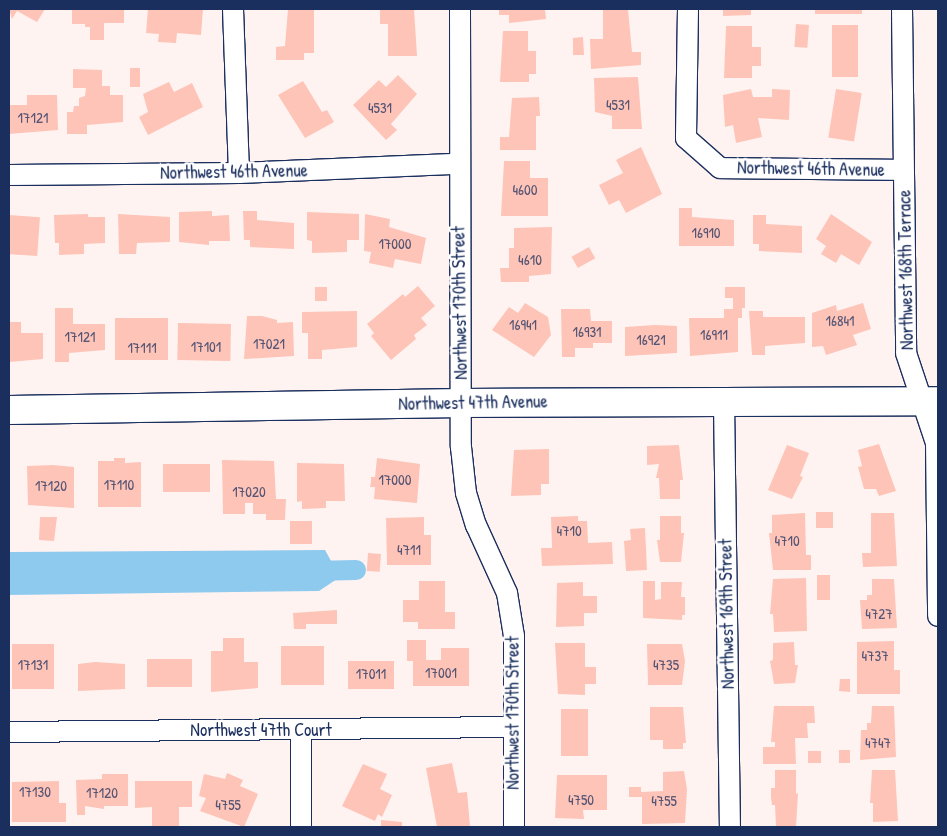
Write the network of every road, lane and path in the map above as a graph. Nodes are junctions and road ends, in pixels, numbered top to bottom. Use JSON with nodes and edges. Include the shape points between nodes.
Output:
{"nodes":[{"id":1,"x":233,"y":9,"type":"edge"},
{"id":2,"x":460,"y":9,"type":"edge"},
{"id":3,"x":688,"y":9,"type":"edge"},
{"id":4,"x":902,"y":9,"type":"edge"},
{"id":5,"x":458,"y":164,"type":"junction"},
{"id":6,"x":903,"y":170,"type":"junction"},
{"id":7,"x":239,"y":173,"type":"junction"},
{"id":8,"x":9,"y":175,"type":"edge"},
{"id":9,"x":724,"y":401,"type":"junction"},
{"id":10,"x":929,"y":402,"type":"edge"},
{"id":11,"x":462,"y":403,"type":"junction"},
{"id":12,"x":9,"y":410,"type":"edge"},
{"id":13,"x":938,"y":616,"type":"edge"},
{"id":14,"x":514,"y":727,"type":"junction"},
{"id":15,"x":302,"y":730,"type":"junction"},
{"id":16,"x":9,"y":732,"type":"edge"},
{"id":17,"x":301,"y":827,"type":"edge"},
{"id":18,"x":514,"y":827,"type":"edge"},
{"id":19,"x":730,"y":827,"type":"edge"}],
"edges":[{"from":1,"to":7,"type":"street"},
{"from":2,"to":5,"type":"street","name":"Northwest 170th Street"},
{"from":3,"to":6,"type":"street","name":"Northwest 46th Avenue","via":[[686,138],[720,168]]},
{"from":4,"to":6,"type":"street","name":"Northwest 168th Terrace"},
{"from":5,"to":7,"type":"street","name":"Northwest 46th Avenue"},
{"from":5,"to":11,"type":"street","name":"Northwest 170th Street"},
{"from":6,"to":10,"type":"street","name":"Northwest 168th Terrace","via":[[906,353]]},
{"from":7,"to":8,"type":"street","name":"Northwest 46th Avenue"},
{"from":9,"to":10,"type":"main road","name":"Northwest 47th Avenue"},
{"from":9,"to":11,"type":"main road","name":"Northwest 47th Avenue"},
{"from":9,"to":19,"type":"street","name":"Northwest 169th Street"},
{"from":10,"to":13,"type":"street","name":"Northwest 168th Terrace","via":[[936,443]]},
{"from":11,"to":12,"type":"main road","name":"Northwest 47th Avenue"},
{"from":11,"to":14,"type":"street","name":"Northwest 170th Street","via":[[466,493],[476,525],[507,593],[513,628]]},
{"from":14,"to":15,"type":"street","name":"Northwest 47th Court"},
{"from":14,"to":18,"type":"street","name":"Northwest 170th Street"},
{"from":15,"to":16,"type":"street","name":"Northwest 47th Court"},
{"from":15,"to":17,"type":"street"}]}
